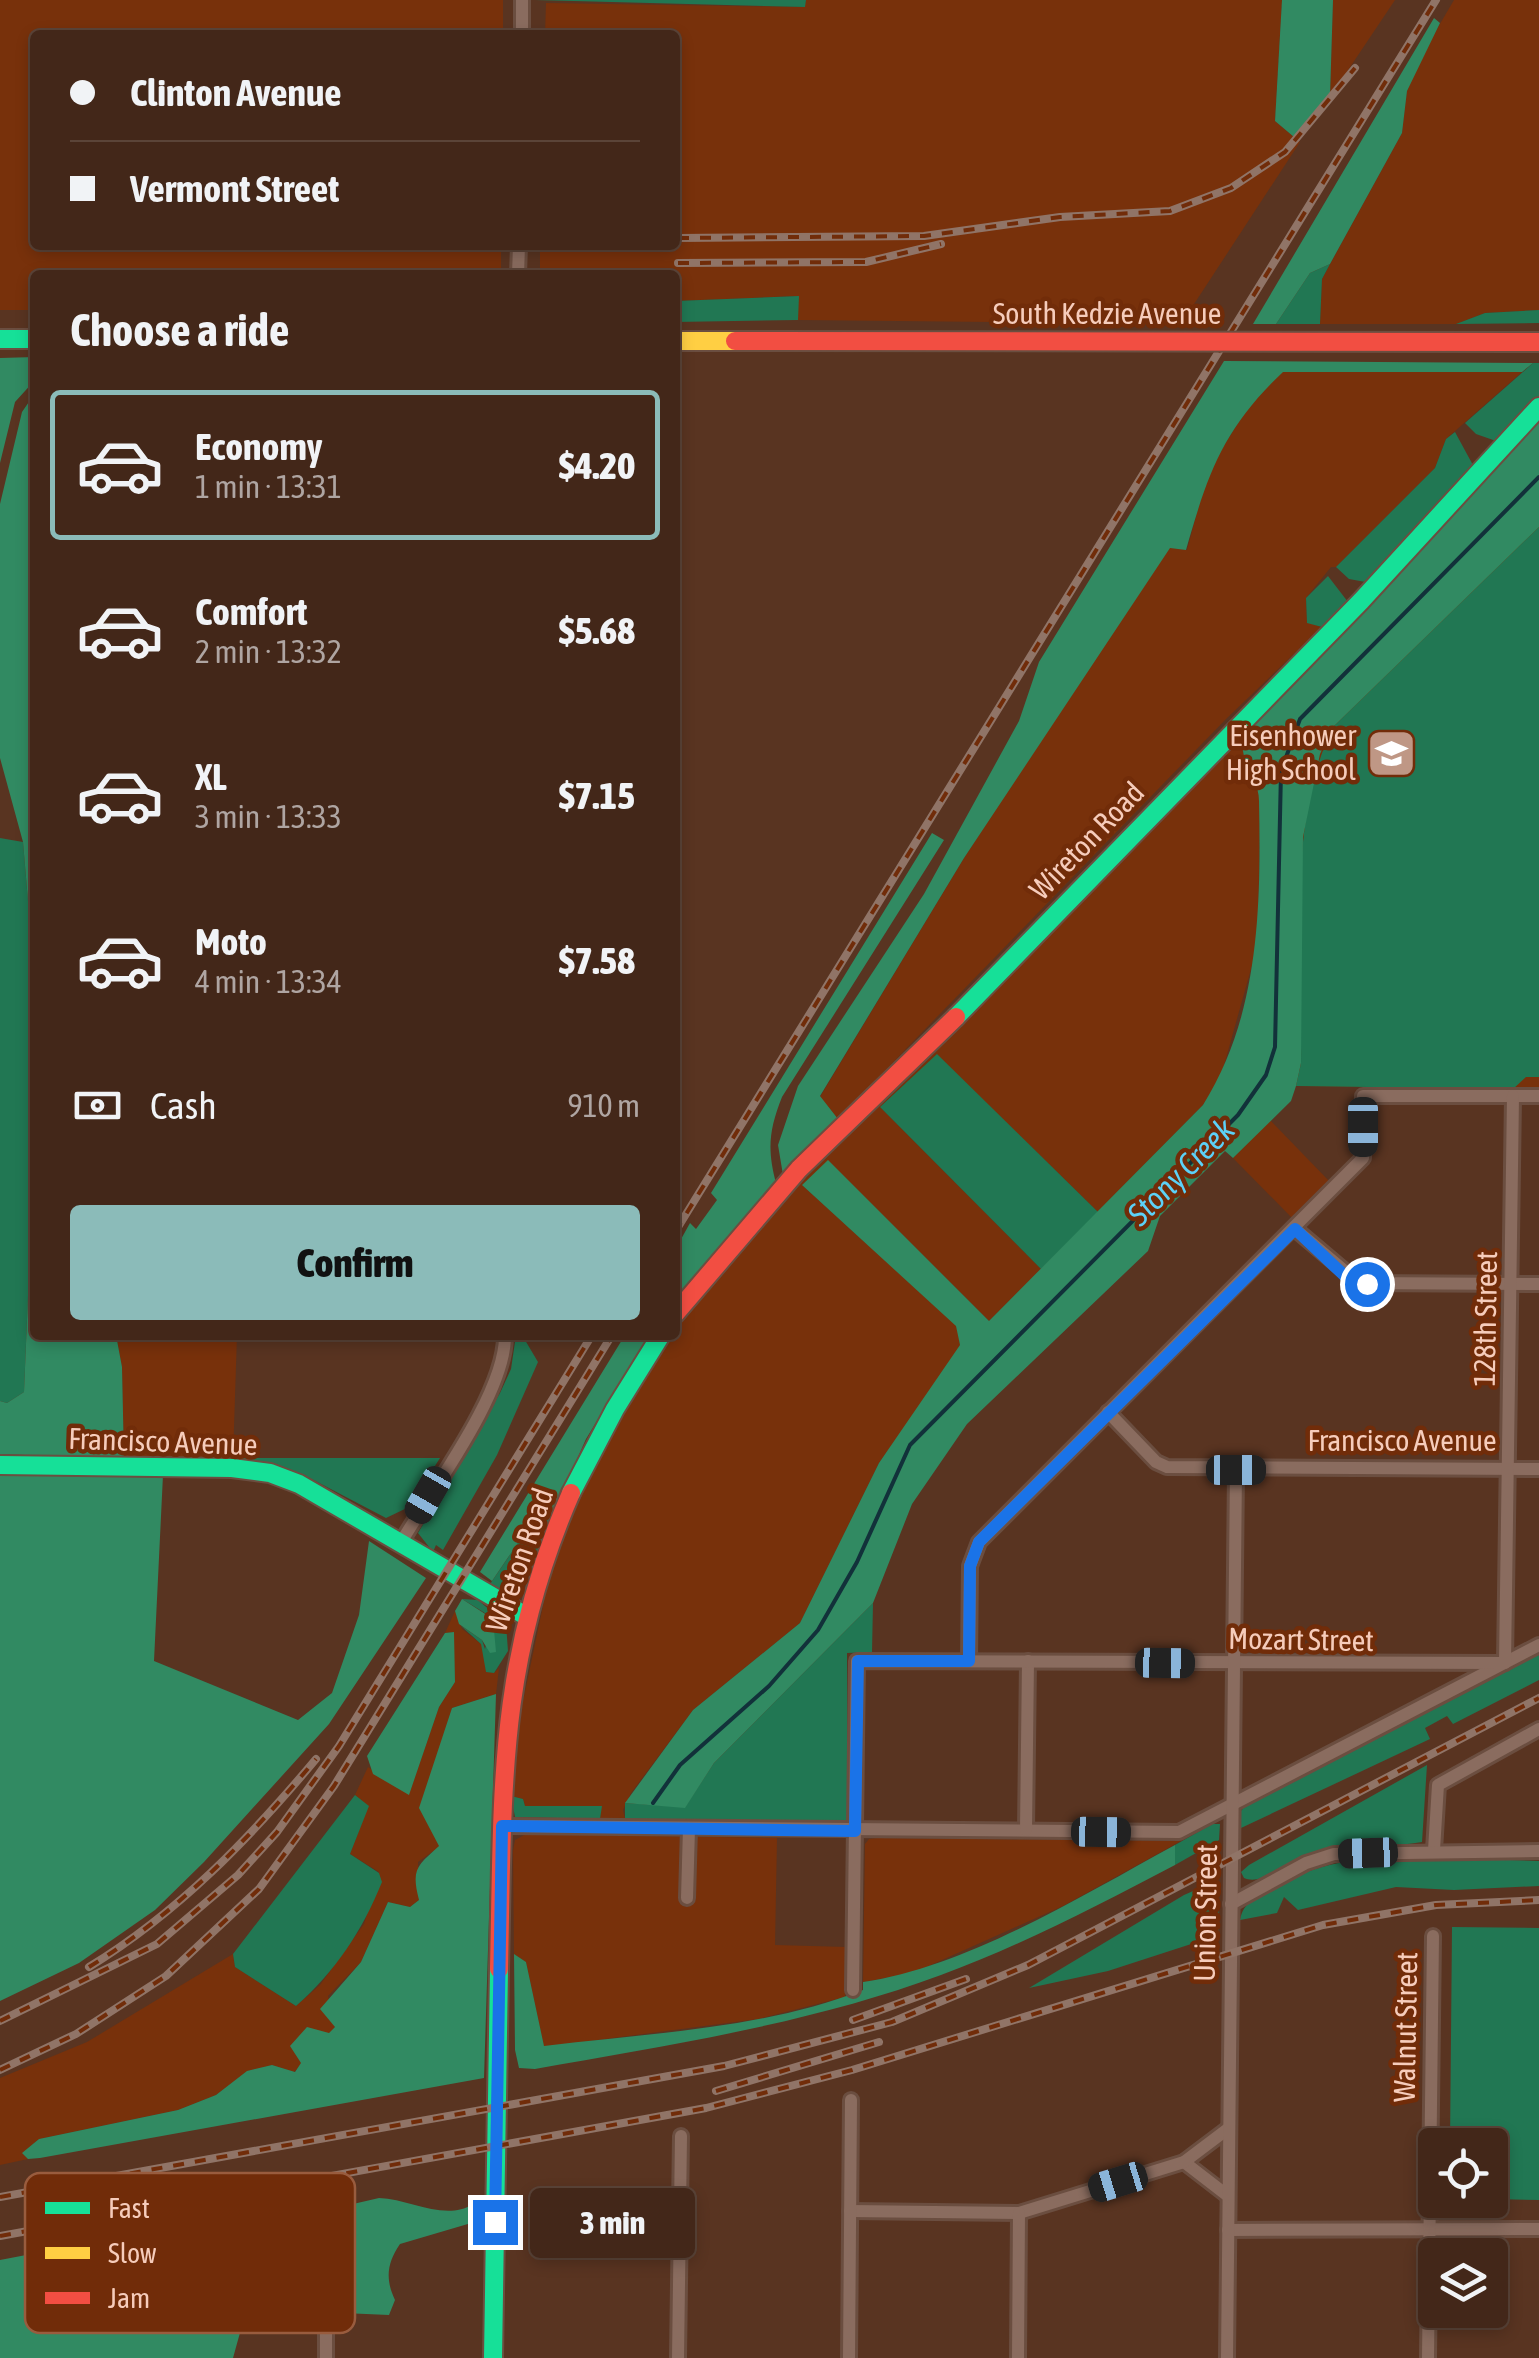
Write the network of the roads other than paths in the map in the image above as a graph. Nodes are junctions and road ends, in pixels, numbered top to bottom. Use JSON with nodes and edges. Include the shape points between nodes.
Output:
{"nodes":[{"id":1,"x":522,"y":0,"type":"edge"},
{"id":2,"x":522,"y":30,"type":"edge"},
{"id":3,"x":0,"y":339,"type":"edge"},
{"id":4,"x":30,"y":339,"type":"edge"},
{"id":5,"x":680,"y":341,"type":"edge"},
{"id":6,"x":1539,"y":342,"type":"edge"},
{"id":7,"x":1539,"y":406,"type":"edge"},
{"id":8,"x":1513,"y":1096,"type":"junction"},
{"id":9,"x":1539,"y":1096,"type":"edge"},
{"id":10,"x":1295,"y":1229,"type":"junction"},
{"id":11,"x":1511,"y":1284,"type":"junction"},
{"id":12,"x":1539,"y":1284,"type":"edge"},
{"id":13,"x":680,"y":1308,"type":"edge"},
{"id":14,"x":505,"y":1340,"type":"edge"},
{"id":15,"x":658,"y":1340,"type":"edge"},
{"id":16,"x":1108,"y":1412,"type":"junction"},
{"id":17,"x":0,"y":1465,"type":"edge"},
{"id":18,"x":1539,"y":1468,"type":"edge"},
{"id":19,"x":1509,"y":1469,"type":"junction"},
{"id":20,"x":1236,"y":1470,"type":"junction"},
{"id":21,"x":400,"y":1544,"type":"junction"},
{"id":22,"x":526,"y":1616,"type":"junction"},
{"id":23,"x":1539,"y":1644,"type":"edge"},
{"id":24,"x":969,"y":1661,"type":"junction"},
{"id":25,"x":1028,"y":1662,"type":"junction"},
{"id":26,"x":1505,"y":1663,"type":"junction"},
{"id":27,"x":1234,"y":1664,"type":"junction"},
{"id":28,"x":1539,"y":1729,"type":"edge"},
{"id":29,"x":1232,"y":1804,"type":"junction"},
{"id":30,"x":502,"y":1826,"type":"junction"},
{"id":31,"x":689,"y":1828,"type":"junction"},
{"id":32,"x":1026,"y":1830,"type":"junction"},
{"id":33,"x":855,"y":1831,"type":"junction"},
{"id":34,"x":1434,"y":1850,"type":"junction"},
{"id":35,"x":1539,"y":1851,"type":"edge"},
{"id":36,"x":687,"y":1898,"type":"dead end"},
{"id":37,"x":1232,"y":1904,"type":"junction"},
{"id":38,"x":1433,"y":1936,"type":"dead end"},
{"id":39,"x":853,"y":1990,"type":"dead end"},
{"id":40,"x":851,"y":2100,"type":"dead end"},
{"id":41,"x":1229,"y":2128,"type":"junction"},
{"id":42,"x":682,"y":2136,"type":"dead end"},
{"id":43,"x":1184,"y":2162,"type":"junction"},
{"id":44,"x":1228,"y":2196,"type":"junction"},
{"id":45,"x":850,"y":2210,"type":"junction"},
{"id":46,"x":1019,"y":2212,"type":"junction"},
{"id":47,"x":1429,"y":2228,"type":"junction"},
{"id":48,"x":1539,"y":2228,"type":"edge"},
{"id":49,"x":1228,"y":2230,"type":"junction"},
{"id":50,"x":493,"y":2358,"type":"edge"},
{"id":51,"x":678,"y":2358,"type":"edge"},
{"id":52,"x":848,"y":2358,"type":"edge"},
{"id":53,"x":1018,"y":2358,"type":"edge"},
{"id":54,"x":1227,"y":2358,"type":"edge"},
{"id":55,"x":1428,"y":2358,"type":"edge"}],
"edges":[{"from":1,"to":2,"type":"street"},
{"from":3,"to":4,"type":"street"},
{"from":5,"to":6,"type":"street","name":"South Kedzie Avenue","bridge":true},
{"from":7,"to":13,"type":"street","name":"Wireton Road","via":[[1361,602],[798,1168]]},
{"from":8,"to":9,"type":"street"},
{"from":8,"to":10,"type":"street","via":[[1363,1096],[1363,1158]]},
{"from":8,"to":11,"type":"street","name":"128th Street"},
{"from":10,"to":11,"type":"street","via":[[1359,1284]]},
{"from":10,"to":16,"type":"street"},
{"from":11,"to":12,"type":"street"},
{"from":11,"to":19,"type":"street","name":"128th Street"},
{"from":14,"to":21,"type":"street","via":[[494,1388]]},
{"from":15,"to":22,"type":"street","name":"Wireton Road","via":[[583,1464]]},
{"from":16,"to":20,"type":"street","name":"Francisco Avenue","via":[[1167,1467]]},
{"from":16,"to":24,"type":"street","via":[[979,1542],[970,1566]]},
{"from":17,"to":21,"type":"street","name":"Francisco Avenue","via":[[270,1473]]},
{"from":18,"to":19,"type":"street","name":"Francisco Avenue"},
{"from":19,"to":20,"type":"street","name":"Francisco Avenue"},
{"from":19,"to":26,"type":"street","name":"128th Street"},
{"from":20,"to":27,"type":"street","name":"Union Street"},
{"from":21,"to":22,"type":"street","name":"Francisco Avenue"},
{"from":22,"to":30,"type":"street","name":"Wireton Road","via":[[506,1721]]},
{"from":23,"to":26,"type":"street"},
{"from":24,"to":25,"type":"street","name":"Mozart Street"},
{"from":24,"to":33,"type":"street","name":"Mozart Street","via":[[858,1661]]},
{"from":25,"to":27,"type":"street","name":"Mozart Street"},
{"from":25,"to":32,"type":"street"},
{"from":26,"to":27,"type":"street","name":"Mozart Street"},
{"from":26,"to":29,"type":"street"},
{"from":27,"to":29,"type":"street","name":"Union Street"},
{"from":28,"to":34,"type":"street","via":[[1438,1786]]},
{"from":29,"to":32,"type":"street","via":[[1180,1832]]},
{"from":29,"to":37,"type":"street","name":"Union Street"},
{"from":30,"to":31,"type":"street"},
{"from":30,"to":50,"type":"street","name":"Wireton Road"},
{"from":31,"to":33,"type":"street"},
{"from":31,"to":36,"type":"street"},
{"from":32,"to":33,"type":"street"},
{"from":33,"to":39,"type":"street"},
{"from":34,"to":35,"type":"street"},
{"from":34,"to":37,"type":"street","via":[[1334,1854]]},
{"from":37,"to":41,"type":"street","name":"Union Street"},
{"from":38,"to":47,"type":"street","name":"Walnut Street"},
{"from":40,"to":45,"type":"street"},
{"from":41,"to":43,"type":"street"},
{"from":41,"to":44,"type":"street","name":"Union Street"},
{"from":42,"to":51,"type":"street"},
{"from":43,"to":44,"type":"street"},
{"from":43,"to":46,"type":"street"},
{"from":44,"to":49,"type":"street","name":"Union Street"},
{"from":45,"to":46,"type":"street"},
{"from":45,"to":52,"type":"street"},
{"from":46,"to":53,"type":"street"},
{"from":47,"to":48,"type":"street"},
{"from":47,"to":49,"type":"street"},
{"from":47,"to":55,"type":"street","name":"Walnut Street"},
{"from":49,"to":54,"type":"street","name":"Union Street"}]}
